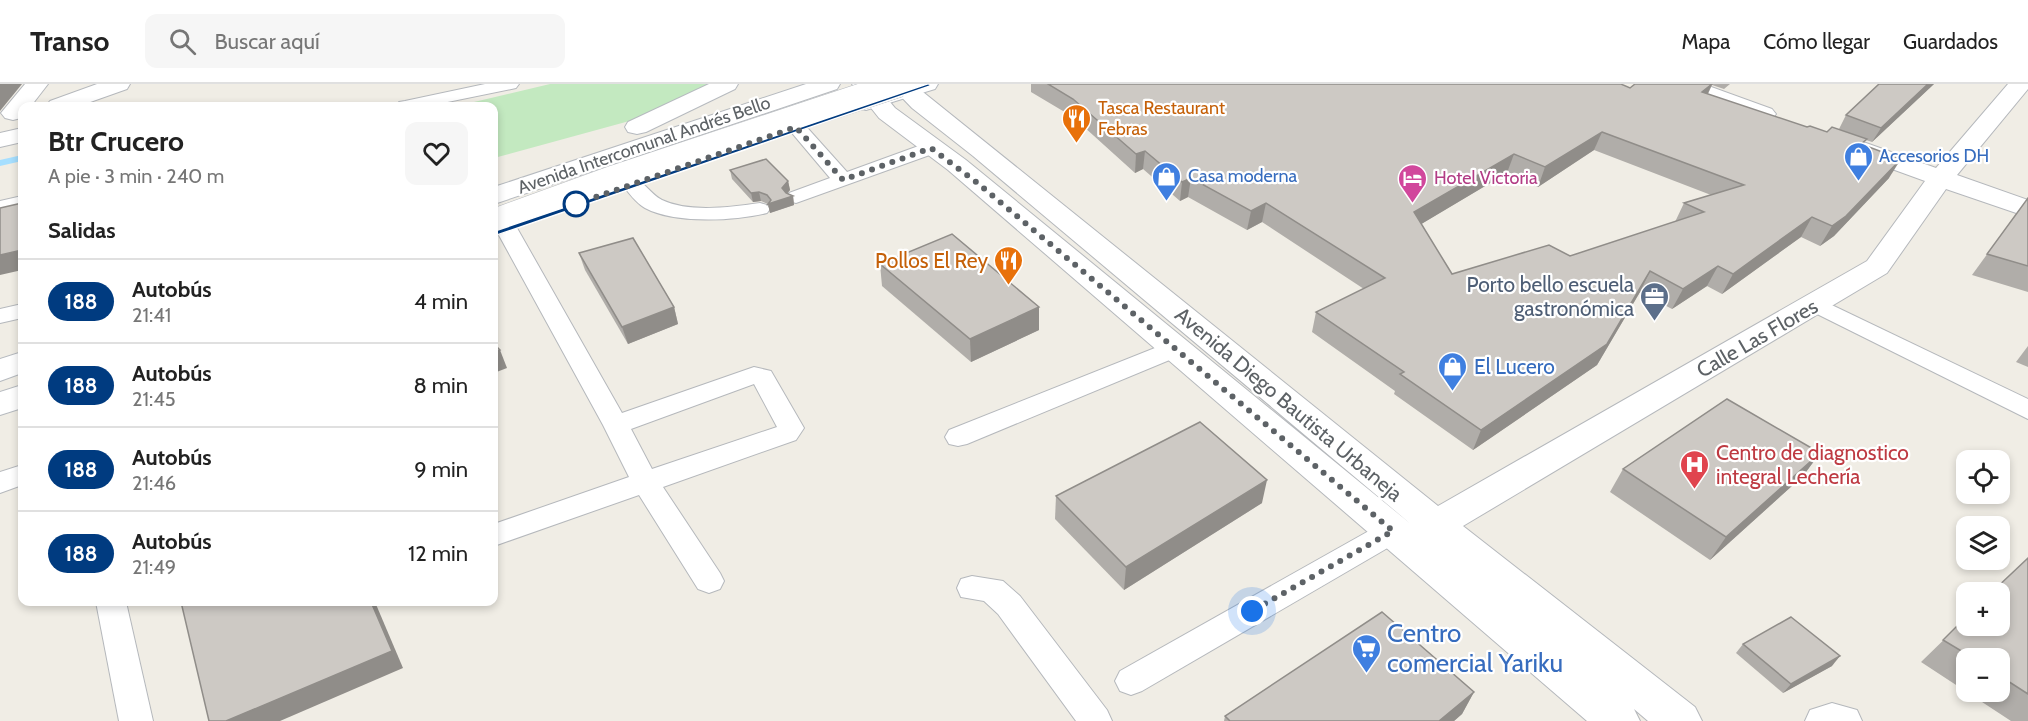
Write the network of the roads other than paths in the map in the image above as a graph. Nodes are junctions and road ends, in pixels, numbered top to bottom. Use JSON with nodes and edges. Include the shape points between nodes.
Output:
{"nodes":[{"id":1,"x":37,"y":84,"type":"edge"},
{"id":2,"x":119,"y":84,"type":"edge"},
{"id":3,"x":510,"y":84,"type":"edge"},
{"id":4,"x":727,"y":84,"type":"edge"},
{"id":5,"x":790,"y":84,"type":"edge"},
{"id":6,"x":829,"y":84,"type":"edge"},
{"id":7,"x":1682,"y":84,"type":"edge"},
{"id":8,"x":2020,"y":84,"type":"edge"},
{"id":9,"x":895,"y":94,"type":"edge"},
{"id":10,"x":25,"y":102,"type":"edge"},
{"id":11,"x":69,"y":102,"type":"edge"},
{"id":12,"x":429,"y":102,"type":"edge"},
{"id":13,"x":14,"y":118,"type":"edge"},
{"id":14,"x":1783,"y":121,"type":"edge"},
{"id":15,"x":796,"y":127,"type":"junction"},
{"id":16,"x":0,"y":140,"type":"edge"},
{"id":17,"x":1839,"y":142,"type":"edge"},
{"id":18,"x":931,"y":148,"type":"junction"},
{"id":19,"x":573,"y":155,"type":"junction"},
{"id":20,"x":1940,"y":179,"type":"junction"},
{"id":21,"x":843,"y":180,"type":"junction"},
{"id":22,"x":498,"y":183,"type":"edge"},
{"id":23,"x":632,"y":184,"type":"junction"},
{"id":24,"x":498,"y":195,"type":"edge"},
{"id":25,"x":796,"y":197,"type":"dead end"},
{"id":26,"x":18,"y":203,"type":"edge"},
{"id":27,"x":0,"y":207,"type":"edge"},
{"id":28,"x":760,"y":209,"type":"dead end"},
{"id":29,"x":2028,"y":209,"type":"edge"},
{"id":30,"x":498,"y":228,"type":"edge"},
{"id":31,"x":1815,"y":304,"type":"junction"},
{"id":32,"x":18,"y":312,"type":"edge"},
{"id":33,"x":0,"y":316,"type":"edge"},
{"id":34,"x":1175,"y":348,"type":"junction"},
{"id":35,"x":18,"y":363,"type":"edge"},
{"id":36,"x":0,"y":370,"type":"edge"},
{"id":37,"x":18,"y":397,"type":"edge"},
{"id":38,"x":0,"y":404,"type":"edge"},
{"id":39,"x":2028,"y":410,"type":"edge"},
{"id":40,"x":616,"y":425,"type":"junction"},
{"id":41,"x":958,"y":437,"type":"dead end"},
{"id":42,"x":18,"y":476,"type":"edge"},
{"id":43,"x":645,"y":482,"type":"junction"},
{"id":44,"x":0,"y":483,"type":"edge"},
{"id":45,"x":1436,"y":525,"type":"junction"},
{"id":46,"x":1393,"y":531,"type":"junction"},
{"id":47,"x":498,"y":534,"type":"edge"},
{"id":48,"x":709,"y":581,"type":"dead end"},
{"id":49,"x":972,"y":588,"type":"dead end"},
{"id":50,"x":112,"y":606,"type":"edge"},
{"id":51,"x":1131,"y":681,"type":"dead end"},
{"id":52,"x":1610,"y":719,"type":"edge"},
{"id":53,"x":136,"y":721,"type":"edge"},
{"id":54,"x":1095,"y":721,"type":"edge"},
{"id":55,"x":1680,"y":721,"type":"edge"},
{"id":56,"x":1822,"y":721,"type":"edge"},
{"id":57,"x":1845,"y":721,"type":"edge"}],
"edges":[{"from":1,"to":10,"type":"street"},
{"from":2,"to":11,"type":"street"},
{"from":3,"to":12,"type":"lane"},
{"from":4,"to":19,"type":"street"},
{"from":5,"to":19,"type":"street"},
{"from":6,"to":24,"type":"street","name":"Avenida Intercomunal Andrés Bello"},
{"from":7,"to":14,"type":"street"},
{"from":8,"to":20,"type":"street","name":"Calle Las Flores"},
{"from":9,"to":15,"type":"street"},
{"from":9,"to":18,"type":"street","name":"Avenida Diego Bautista Urbaneja"},
{"from":9,"to":30,"type":"street","name":"Avenida Intercomunal Andrés Bello","bridge":true,"via":[[615,178]]},
{"from":9,"to":45,"type":"street","name":"Avenida Diego Bautista Urbaneja","via":[[982,151]]},
{"from":13,"to":16,"type":"street"},
{"from":15,"to":21,"type":"lane"},
{"from":15,"to":23,"type":"street"},
{"from":17,"to":20,"type":"street"},
{"from":18,"to":21,"type":"lane"},
{"from":18,"to":34,"type":"street","name":"Avenida Diego Bautista Urbaneja","via":[[957,165]]},
{"from":19,"to":22,"type":"street"},
{"from":20,"to":29,"type":"street"},
{"from":20,"to":31,"type":"street","name":"Calle Las Flores","via":[[1878,267]]},
{"from":21,"to":25,"type":"lane"},
{"from":23,"to":28,"type":"lane","via":[[652,203],[666,208],[716,213]]},
{"from":23,"to":30,"type":"street"},
{"from":26,"to":27,"type":"lane"},
{"from":30,"to":40,"type":"lane"},
{"from":31,"to":39,"type":"lane"},
{"from":31,"to":45,"type":"street","name":"Calle Las Flores"},
{"from":32,"to":33,"type":"lane"},
{"from":34,"to":41,"type":"lane"},
{"from":34,"to":46,"type":"street","name":"Avenida Diego Bautista Urbaneja"},
{"from":35,"to":36,"type":"street"},
{"from":37,"to":38,"type":"street"},
{"from":40,"to":43,"type":"lane"},
{"from":40,"to":43,"type":"lane","via":[[754,375],[762,377],[789,422],[791,428],[787,433]]},
{"from":42,"to":44,"type":"lane"},
{"from":43,"to":47,"type":"lane"},
{"from":43,"to":48,"type":"lane"},
{"from":45,"to":55,"type":"street","name":"Avenida Diego Bautista Urbaneja"},
{"from":46,"to":51,"type":"lane"},
{"from":46,"to":52,"type":"street","name":"Avenida Diego Bautista Urbaneja"},
{"from":49,"to":54,"type":"lane","via":[[992,590],[1009,605]]},
{"from":50,"to":53,"type":"lane"},
{"from":56,"to":57,"type":"lane"}]}
